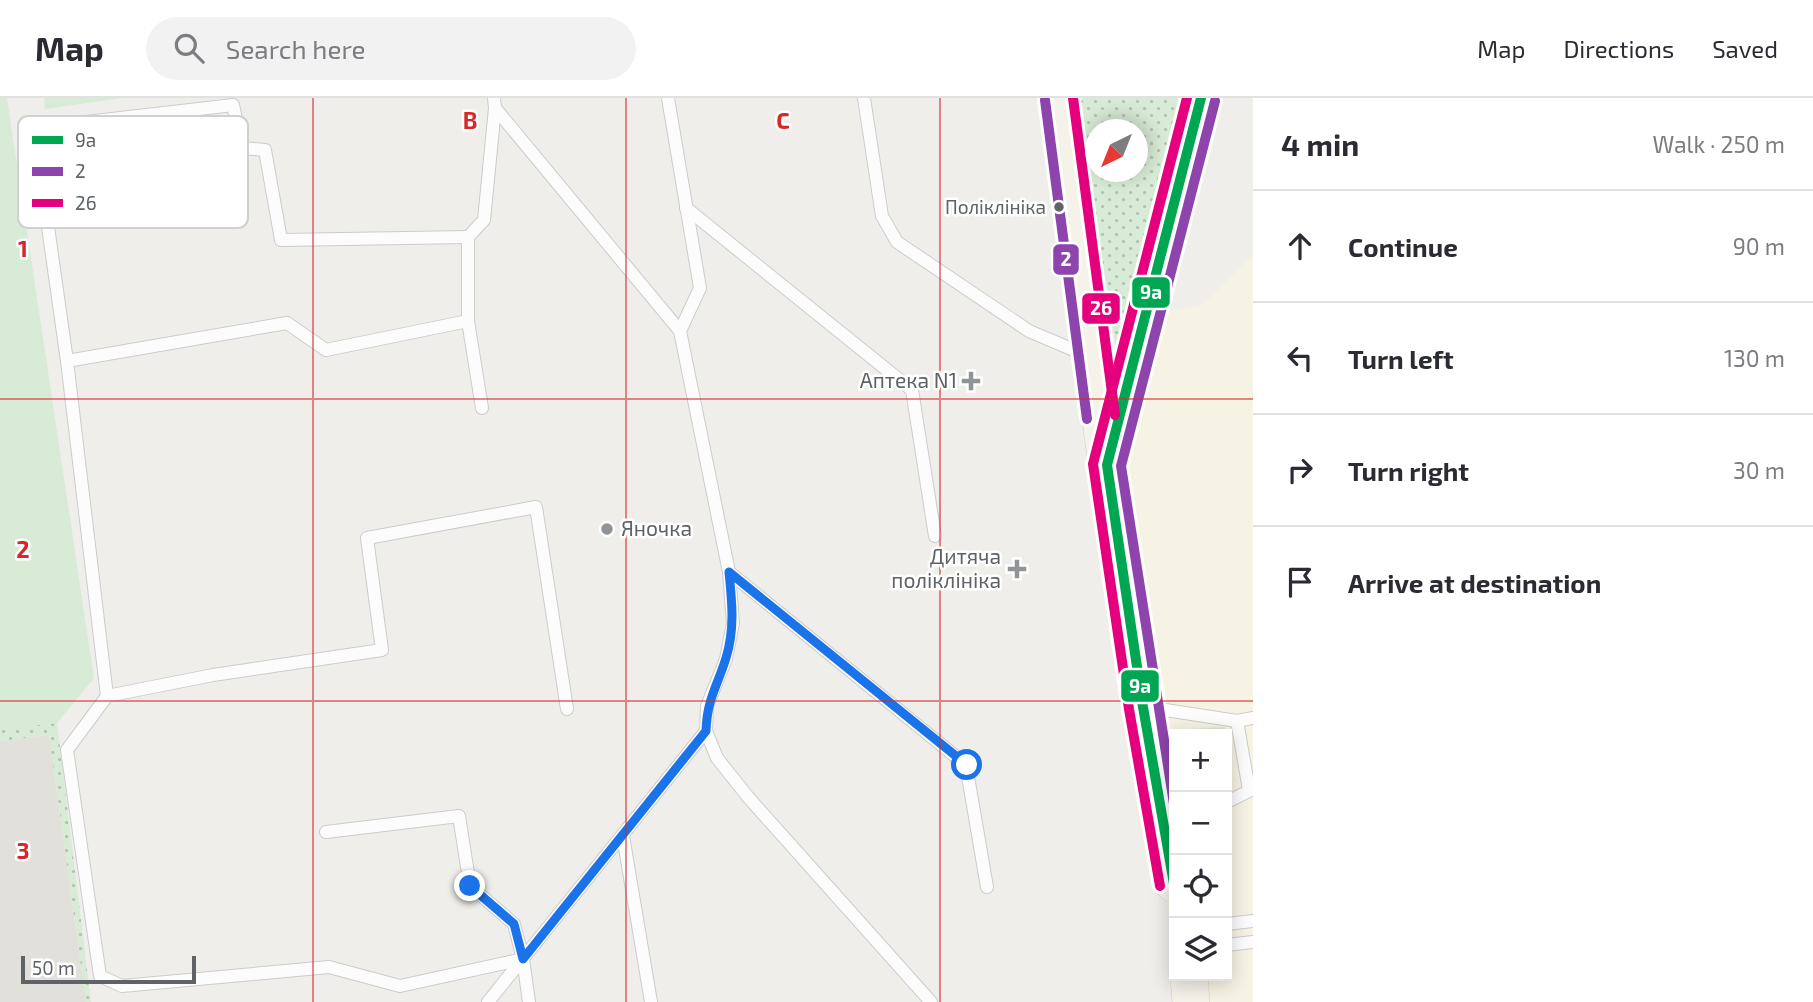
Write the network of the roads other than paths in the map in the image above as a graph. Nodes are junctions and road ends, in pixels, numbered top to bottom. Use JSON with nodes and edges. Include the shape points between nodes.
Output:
{"nodes":[{"id":1,"x":668,"y":98,"type":"edge"},
{"id":2,"x":864,"y":98,"type":"edge"},
{"id":3,"x":1059,"y":98,"type":"edge"},
{"id":4,"x":1201,"y":98,"type":"edge"},
{"id":5,"x":495,"y":103,"type":"edge"},
{"id":6,"x":138,"y":116,"type":"edge"},
{"id":7,"x":235,"y":116,"type":"edge"},
{"id":8,"x":248,"y":149,"type":"edge"},
{"id":9,"x":686,"y":208,"type":"junction"},
{"id":10,"x":48,"y":228,"type":"edge"},
{"id":11,"x":468,"y":237,"type":"junction"},
{"id":12,"x":468,"y":321,"type":"junction"},
{"id":13,"x":680,"y":331,"type":"junction"},
{"id":14,"x":1095,"y":358,"type":"junction"},
{"id":15,"x":67,"y":360,"type":"junction"},
{"id":16,"x":482,"y":408,"type":"dead end"},
{"id":17,"x":1107,"y":465,"type":"junction"},
{"id":18,"x":935,"y":536,"type":"dead end"},
{"id":19,"x":729,"y":572,"type":"junction"},
{"id":20,"x":107,"y":696,"type":"junction"},
{"id":21,"x":1143,"y":707,"type":"junction"},
{"id":22,"x":566,"y":709,"type":"dead end"},
{"id":23,"x":1253,"y":718,"type":"edge"},
{"id":24,"x":1237,"y":721,"type":"junction"},
{"id":25,"x":706,"y":731,"type":"junction"},
{"id":26,"x":1251,"y":790,"type":"edge"},
{"id":27,"x":1232,"y":800,"type":"edge"},
{"id":28,"x":326,"y":832,"type":"dead end"},
{"id":29,"x":1169,"y":832,"type":"edge"},
{"id":30,"x":623,"y":836,"type":"junction"},
{"id":31,"x":987,"y":887,"type":"dead end"},
{"id":32,"x":1253,"y":921,"type":"edge"},
{"id":33,"x":1232,"y":924,"type":"edge"},
{"id":34,"x":1253,"y":942,"type":"edge"},
{"id":35,"x":1232,"y":944,"type":"edge"},
{"id":36,"x":523,"y":959,"type":"junction"},
{"id":37,"x":1189,"y":981,"type":"edge"},
{"id":38,"x":488,"y":1002,"type":"edge"},
{"id":39,"x":529,"y":1002,"type":"edge"},
{"id":40,"x":651,"y":1002,"type":"edge"},
{"id":41,"x":930,"y":1002,"type":"edge"},
{"id":42,"x":1191,"y":1002,"type":"edge"}],
"edges":[{"from":1,"to":9,"type":"lane"},
{"from":2,"to":14,"type":"lane","via":[[882,216],[897,242],[1028,331]]},
{"from":3,"to":14,"type":"main road"},
{"from":4,"to":17,"type":"lane"},
{"from":5,"to":11,"type":"lane","via":[[484,220]]},
{"from":5,"to":13,"type":"lane"},
{"from":6,"to":7,"type":"lane","via":[[233,105]]},
{"from":8,"to":11,"type":"lane","via":[[265,150],[281,240]]},
{"from":9,"to":13,"type":"lane","via":[[700,288]]},
{"from":9,"to":18,"type":"lane","via":[[912,390]]},
{"from":10,"to":15,"type":"lane"},
{"from":11,"to":12,"type":"lane"},
{"from":12,"to":15,"type":"lane","via":[[326,350],[287,323]]},
{"from":12,"to":16,"type":"lane"},
{"from":13,"to":19,"type":"lane"},
{"from":14,"to":17,"type":"main road"},
{"from":15,"to":20,"type":"lane"},
{"from":17,"to":21,"type":"main road"},
{"from":19,"to":25,"type":"lane","via":[[733,623],[726,659],[706,706]]},
{"from":19,"to":31,"type":"lane","via":[[967,765]]},
{"from":20,"to":22,"type":"lane","via":[[213,674],[382,650],[367,538],[536,508]]},
{"from":20,"to":36,"type":"lane","via":[[67,750],[100,976],[122,986],[329,967],[400,986]]},
{"from":21,"to":24,"type":"lane"},
{"from":21,"to":29,"type":"main road"},
{"from":23,"to":24,"type":"lane"},
{"from":24,"to":26,"type":"lane"},
{"from":25,"to":30,"type":"lane"},
{"from":25,"to":41,"type":"lane","via":[[717,758],[748,797]]},
{"from":26,"to":27,"type":"lane"},
{"from":28,"to":36,"type":"lane","via":[[459,816],[470,886],[514,924]]},
{"from":30,"to":36,"type":"lane"},
{"from":30,"to":40,"type":"lane"},
{"from":32,"to":33,"type":"lane"},
{"from":34,"to":35,"type":"lane"},
{"from":36,"to":38,"type":"lane"},
{"from":36,"to":39,"type":"lane"},
{"from":37,"to":42,"type":"main road"}]}
